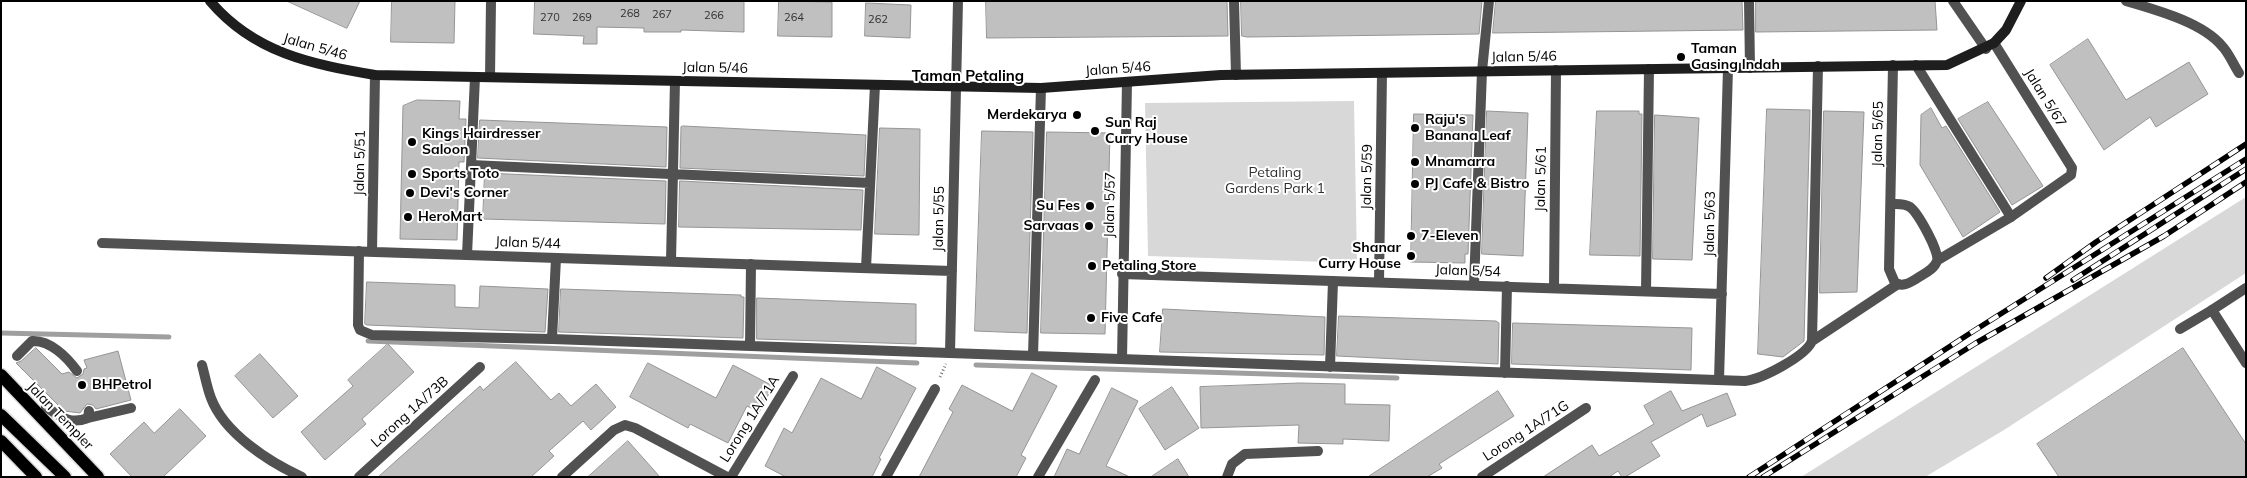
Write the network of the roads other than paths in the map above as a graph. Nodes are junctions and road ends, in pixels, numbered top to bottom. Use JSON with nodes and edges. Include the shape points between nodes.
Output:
{"nodes":[{"id":1,"x":210,"y":1,"type":"edge"},
{"id":2,"x":491,"y":1,"type":"edge"},
{"id":3,"x":958,"y":1,"type":"edge"},
{"id":4,"x":1234,"y":1,"type":"edge"},
{"id":5,"x":1489,"y":1,"type":"edge"},
{"id":6,"x":1748,"y":1,"type":"edge"},
{"id":7,"x":1953,"y":1,"type":"edge"},
{"id":8,"x":2021,"y":1,"type":"edge"},
{"id":9,"x":2126,"y":1,"type":"edge"},
{"id":10,"x":1990,"y":46,"type":"junction"},
{"id":11,"x":1916,"y":65,"type":"junction"},
{"id":12,"x":1818,"y":66,"type":"junction"},
{"id":13,"x":1893,"y":66,"type":"junction"},
{"id":14,"x":1728,"y":68,"type":"junction"},
{"id":15,"x":1750,"y":68,"type":"junction"},
{"id":16,"x":1649,"y":69,"type":"junction"},
{"id":17,"x":1556,"y":70,"type":"junction"},
{"id":18,"x":1482,"y":71,"type":"junction"},
{"id":19,"x":1382,"y":73,"type":"junction"},
{"id":20,"x":2239,"y":73,"type":"dead end"},
{"id":21,"x":375,"y":75,"type":"junction"},
{"id":22,"x":1236,"y":75,"type":"junction"},
{"id":23,"x":475,"y":77,"type":"junction"},
{"id":24,"x":490,"y":77,"type":"junction"},
{"id":25,"x":675,"y":81,"type":"junction"},
{"id":26,"x":1126,"y":82,"type":"junction"},
{"id":27,"x":875,"y":85,"type":"junction"},
{"id":28,"x":956,"y":86,"type":"junction"},
{"id":29,"x":1041,"y":88,"type":"junction"},
{"id":30,"x":471,"y":165,"type":"junction"},
{"id":31,"x":673,"y":176,"type":"junction"},
{"id":32,"x":870,"y":183,"type":"junction"},
{"id":33,"x":1891,"y":204,"type":"junction"},
{"id":34,"x":2011,"y":217,"type":"junction"},
{"id":35,"x":102,"y":242,"type":"dead end"},
{"id":36,"x":359,"y":251,"type":"junction"},
{"id":37,"x":372,"y":252,"type":"junction"},
{"id":38,"x":467,"y":255,"type":"junction"},
{"id":39,"x":556,"y":258,"type":"junction"},
{"id":40,"x":1938,"y":260,"type":"junction"},
{"id":41,"x":671,"y":262,"type":"junction"},
{"id":42,"x":751,"y":264,"type":"junction"},
{"id":43,"x":866,"y":268,"type":"junction"},
{"id":44,"x":952,"y":271,"type":"junction"},
{"id":45,"x":1122,"y":274,"type":"junction"},
{"id":46,"x":1333,"y":281,"type":"junction"},
{"id":47,"x":1379,"y":282,"type":"junction"},
{"id":48,"x":1898,"y":284,"type":"junction"},
{"id":49,"x":1474,"y":285,"type":"junction"},
{"id":50,"x":1507,"y":286,"type":"junction"},
{"id":51,"x":1554,"y":288,"type":"junction"},
{"id":52,"x":2246,"y":288,"type":"edge"},
{"id":53,"x":1646,"y":291,"type":"junction"},
{"id":54,"x":1722,"y":294,"type":"junction"},
{"id":55,"x":2212,"y":310,"type":"junction"},
{"id":56,"x":2180,"y":329,"type":"dead end"},
{"id":57,"x":552,"y":339,"type":"junction"},
{"id":58,"x":1812,"y":341,"type":"junction"},
{"id":59,"x":750,"y":346,"type":"junction"},
{"id":60,"x":950,"y":353,"type":"junction"},
{"id":61,"x":17,"y":356,"type":"dead end"},
{"id":62,"x":1033,"y":356,"type":"junction"},
{"id":63,"x":1122,"y":359,"type":"junction"},
{"id":64,"x":2246,"y":363,"type":"edge"},
{"id":65,"x":202,"y":365,"type":"dead end"},
{"id":66,"x":1330,"y":366,"type":"junction"},
{"id":67,"x":480,"y":367,"type":"dead end"},
{"id":68,"x":76,"y":371,"type":"dead end"},
{"id":69,"x":1505,"y":373,"type":"junction"},
{"id":70,"x":1,"y":375,"type":"edge"},
{"id":71,"x":793,"y":376,"type":"dead end"},
{"id":72,"x":1095,"y":380,"type":"dead end"},
{"id":73,"x":1719,"y":380,"type":"junction"},
{"id":74,"x":935,"y":389,"type":"dead end"},
{"id":75,"x":46,"y":407,"type":"dead end"},
{"id":76,"x":131,"y":408,"type":"dead end"},
{"id":77,"x":1586,"y":408,"type":"dead end"},
{"id":78,"x":1,"y":414,"type":"edge"},
{"id":79,"x":1,"y":441,"type":"edge"},
{"id":80,"x":1318,"y":451,"type":"dead end"},
{"id":81,"x":36,"y":477,"type":"edge"},
{"id":82,"x":65,"y":477,"type":"edge"},
{"id":83,"x":98,"y":477,"type":"edge"},
{"id":84,"x":302,"y":477,"type":"edge"},
{"id":85,"x":359,"y":477,"type":"edge"},
{"id":86,"x":562,"y":477,"type":"edge"},
{"id":87,"x":729,"y":477,"type":"edge"},
{"id":88,"x":886,"y":477,"type":"edge"},
{"id":89,"x":1038,"y":477,"type":"edge"},
{"id":90,"x":1227,"y":477,"type":"edge"},
{"id":91,"x":1482,"y":477,"type":"edge"}],
"edges":[{"from":1,"to":21,"type":"street","name":"Jalan 5/46","via":[[222,15],[260,44],[323,66]]},
{"from":2,"to":24,"type":"street"},
{"from":3,"to":28,"type":"street","name":"Jalan 5/55"},
{"from":4,"to":22,"type":"street"},
{"from":5,"to":18,"type":"street"},
{"from":6,"to":15,"type":"street"},
{"from":7,"to":10,"type":"street","name":"Jalan 5/67"},
{"from":8,"to":10,"type":"street","name":"Jalan 5/46","via":[[2006,30]]},
{"from":9,"to":20,"type":"street","via":[[2208,32],[2223,46]]},
{"from":10,"to":11,"type":"street","name":"Jalan 5/46","via":[[1950,64]]},
{"from":10,"to":34,"type":"street","name":"Jalan 5/67","via":[[2072,168],[2071,175]]},
{"from":11,"to":13,"type":"street","name":"Jalan 5/46"},
{"from":11,"to":34,"type":"street"},
{"from":12,"to":13,"type":"street","name":"Jalan 5/46"},
{"from":12,"to":15,"type":"street","name":"Jalan 5/46"},
{"from":12,"to":58,"type":"street"},
{"from":13,"to":33,"type":"street","name":"Jalan 5/65"},
{"from":14,"to":15,"type":"street","name":"Jalan 5/46"},
{"from":14,"to":16,"type":"street","name":"Jalan 5/46"},
{"from":14,"to":54,"type":"street","name":"Jalan 5/63"},
{"from":16,"to":17,"type":"street","name":"Jalan 5/46"},
{"from":16,"to":53,"type":"street"},
{"from":17,"to":18,"type":"street","name":"Jalan 5/46"},
{"from":17,"to":51,"type":"street","name":"Jalan 5/61"},
{"from":18,"to":19,"type":"street","name":"Jalan 5/46"},
{"from":18,"to":49,"type":"street"},
{"from":19,"to":22,"type":"street","name":"Jalan 5/46"},
{"from":19,"to":47,"type":"street","name":"Jalan 5/59"},
{"from":21,"to":23,"type":"street","name":"Jalan 5/46"},
{"from":21,"to":37,"type":"street","name":"Jalan 5/51"},
{"from":22,"to":26,"type":"street","name":"Jalan 5/46"},
{"from":23,"to":24,"type":"street","name":"Jalan 5/46"},
{"from":23,"to":30,"type":"street"},
{"from":24,"to":25,"type":"street","name":"Jalan 5/46"},
{"from":25,"to":27,"type":"street","name":"Jalan 5/46"},
{"from":25,"to":31,"type":"street"},
{"from":26,"to":29,"type":"street","name":"Jalan 5/46"},
{"from":26,"to":45,"type":"street","name":"Jalan 5/57"},
{"from":27,"to":28,"type":"street","name":"Jalan 5/46"},
{"from":27,"to":32,"type":"street"},
{"from":28,"to":29,"type":"street","name":"Jalan 5/46"},
{"from":28,"to":44,"type":"street","name":"Jalan 5/55"},
{"from":29,"to":62,"type":"street"},
{"from":30,"to":31,"type":"street"},
{"from":30,"to":38,"type":"street"},
{"from":31,"to":32,"type":"street"},
{"from":31,"to":41,"type":"street"},
{"from":32,"to":43,"type":"street"},
{"from":33,"to":40,"type":"street","via":[[1904,204],[1912,209],[1935,247]]},
{"from":33,"to":48,"type":"street","name":"Jalan 5/65","via":[[1889,269],[1892,279]]},
{"from":34,"to":40,"type":"street"},
{"from":35,"to":36,"type":"street","name":"Jalan 5/44"},
{"from":36,"to":37,"type":"street","name":"Jalan 5/44"},
{"from":36,"to":57,"type":"street","via":[[358,319],[363,332],[372,335]]},
{"from":37,"to":38,"type":"street","name":"Jalan 5/44"},
{"from":38,"to":39,"type":"street","name":"Jalan 5/44"},
{"from":39,"to":41,"type":"street","name":"Jalan 5/44"},
{"from":39,"to":57,"type":"street"},
{"from":40,"to":48,"type":"street","via":[[1933,268],[1911,282]]},
{"from":41,"to":42,"type":"street","name":"Jalan 5/44"},
{"from":42,"to":43,"type":"street","name":"Jalan 5/44"},
{"from":42,"to":59,"type":"street"},
{"from":43,"to":44,"type":"street","name":"Jalan 5/44"},
{"from":44,"to":60,"type":"street","name":"Jalan 5/55"},
{"from":45,"to":46,"type":"street","name":"Jalan 5/54"},
{"from":45,"to":63,"type":"street","name":"Jalan 5/57"},
{"from":46,"to":47,"type":"street","name":"Jalan 5/54"},
{"from":46,"to":66,"type":"street"},
{"from":47,"to":49,"type":"street","name":"Jalan 5/54"},
{"from":48,"to":58,"type":"street"},
{"from":49,"to":50,"type":"street","name":"Jalan 5/54"},
{"from":50,"to":51,"type":"street","name":"Jalan 5/54"},
{"from":50,"to":69,"type":"street"},
{"from":51,"to":53,"type":"street","name":"Jalan 5/54"},
{"from":52,"to":55,"type":"street"},
{"from":53,"to":54,"type":"street","name":"Jalan 5/54"},
{"from":54,"to":73,"type":"street","name":"Jalan 5/63"},
{"from":55,"to":56,"type":"street"},
{"from":55,"to":64,"type":"street"},
{"from":57,"to":59,"type":"street"},
{"from":58,"to":73,"type":"street","via":[[1804,353],[1753,379]]},
{"from":59,"to":60,"type":"street"},
{"from":60,"to":62,"type":"street"},
{"from":61,"to":68,"type":"street","via":[[32,341],[42,342],[69,360]]},
{"from":62,"to":63,"type":"street"},
{"from":63,"to":66,"type":"street"},
{"from":65,"to":84,"type":"street","via":[[211,400],[232,430],[253,449]]},
{"from":66,"to":69,"type":"street"},
{"from":67,"to":85,"type":"street","name":"Lorong 1A/73B"},
{"from":69,"to":73,"type":"street"},
{"from":70,"to":83,"type":"main road","name":"Jalan Templer"},
{"from":71,"to":87,"type":"street","name":"Lorong 1A/71A"},
{"from":72,"to":89,"type":"street"},
{"from":74,"to":88,"type":"street"},
{"from":75,"to":76,"type":"street","via":[[66,421],[77,422],[89,415]]},
{"from":77,"to":91,"type":"street","name":"Lorong 1A/71G"},
{"from":78,"to":82,"type":"main road"},
{"from":79,"to":81,"type":"main road"},
{"from":80,"to":90,"type":"street","via":[[1245,454],[1232,464]]},
{"from":86,"to":87,"type":"street","via":[[614,430],[625,425]]}]}
